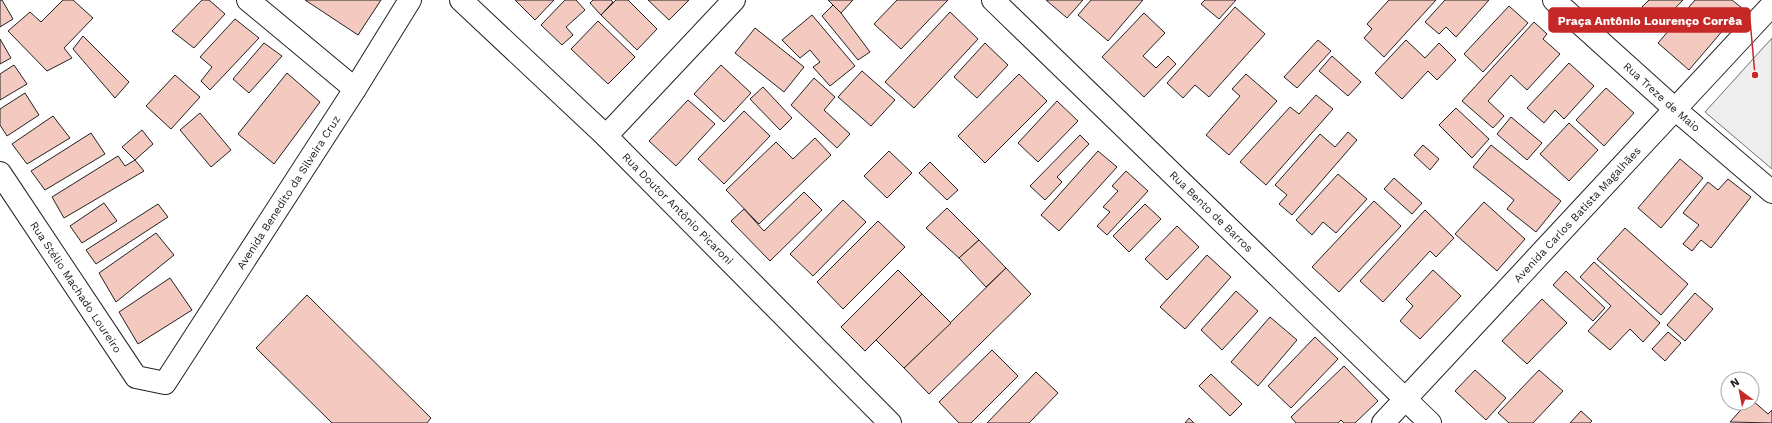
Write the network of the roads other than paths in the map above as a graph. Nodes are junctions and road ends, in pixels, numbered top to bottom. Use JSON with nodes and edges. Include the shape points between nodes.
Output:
{"nodes":[{"id":1,"x":248,"y":0,"type":"edge"},
{"id":2,"x":410,"y":0,"type":"edge"},
{"id":3,"x":461,"y":0,"type":"edge"},
{"id":4,"x":734,"y":0,"type":"edge"},
{"id":5,"x":993,"y":0,"type":"edge"},
{"id":6,"x":1554,"y":0,"type":"edge"},
{"id":7,"x":1772,"y":5,"type":"edge"},
{"id":8,"x":355,"y":89,"type":"junction"},
{"id":9,"x":1676,"y":110,"type":"junction"},
{"id":10,"x":606,"y":136,"type":"junction"},
{"id":11,"x":0,"y":173,"type":"edge"},
{"id":12,"x":1772,"y":192,"type":"edge"},
{"id":13,"x":165,"y":383,"type":"joint"},
{"id":14,"x":1406,"y":400,"type":"junction"},
{"id":15,"x":890,"y":423,"type":"edge"},
{"id":16,"x":1383,"y":423,"type":"edge"},
{"id":17,"x":1430,"y":423,"type":"edge"}],
"edges":[{"from":1,"to":8,"type":"street"},
{"from":2,"to":8,"type":"street","name":"Avenida Benedito da Silveira Cruz"},
{"from":3,"to":10,"type":"street","name":"Rua Doutor Antônio Picaroni"},
{"from":4,"to":10,"type":"street"},
{"from":5,"to":14,"type":"street","name":"Rua Bento de Barros"},
{"from":6,"to":9,"type":"street","name":"Rua Treze de Maio"},
{"from":7,"to":9,"type":"street","name":"Avenida Carlos Batista Magalhães"},
{"from":8,"to":13,"type":"street","name":"Avenida Benedito da Silveira Cruz"},
{"from":9,"to":12,"type":"street","name":"Rua Treze de Maio"},
{"from":9,"to":14,"type":"street","name":"Avenida Carlos Batista Magalhães"},
{"from":10,"to":15,"type":"street","name":"Rua Doutor Antônio Picaroni"},
{"from":11,"to":13,"type":"street","name":"Rua Stélio Machado Loureiro","via":[[136,377]]},
{"from":14,"to":16,"type":"street","name":"Avenida Carlos Batista Magalhães"},
{"from":14,"to":17,"type":"street","name":"Rua Bento de Barros"}]}
